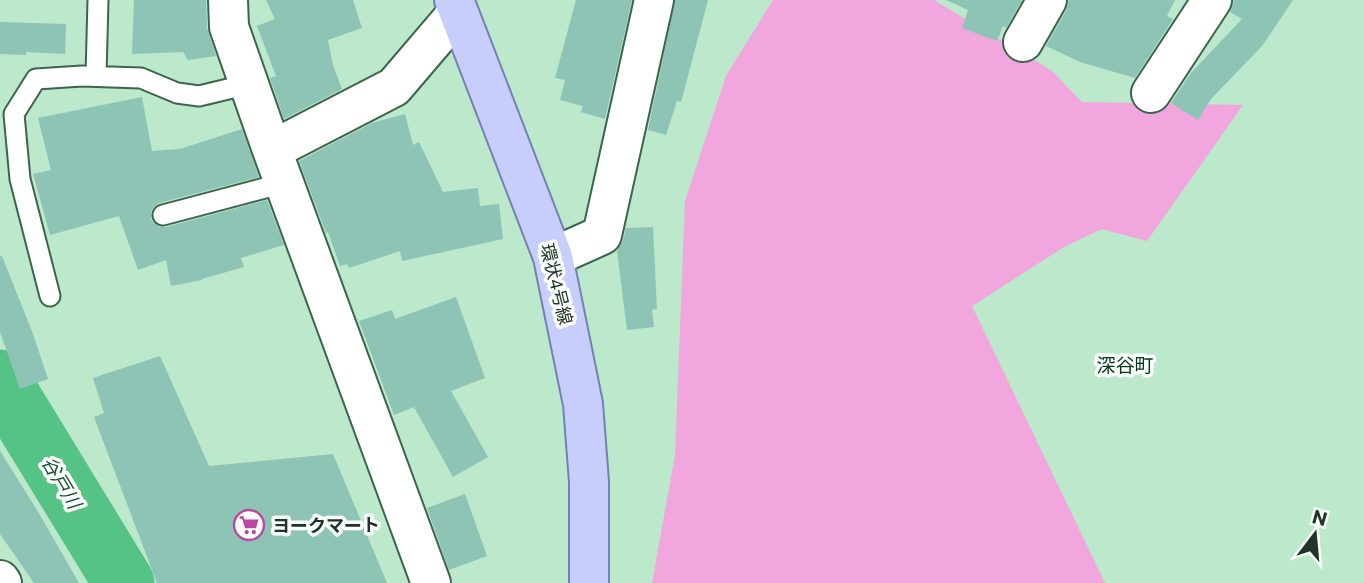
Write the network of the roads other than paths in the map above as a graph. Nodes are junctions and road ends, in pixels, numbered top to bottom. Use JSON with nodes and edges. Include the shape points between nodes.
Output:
{"nodes":[{"id":1,"x":98,"y":0,"type":"edge"},
{"id":2,"x":228,"y":0,"type":"edge"},
{"id":3,"x":654,"y":0,"type":"edge"},
{"id":4,"x":1047,"y":0,"type":"edge"},
{"id":5,"x":1212,"y":0,"type":"edge"},
{"id":6,"x":456,"y":6,"type":"edge"},
{"id":7,"x":1023,"y":42,"type":"dead end"},
{"id":8,"x":96,"y":76,"type":"junction"},
{"id":9,"x":249,"y":84,"type":"junction"},
{"id":10,"x":1151,"y":93,"type":"dead end"},
{"id":11,"x":278,"y":167,"type":"junction"},
{"id":12,"x":163,"y":215,"type":"dead end"},
{"id":13,"x":553,"y":257,"type":"junction"},
{"id":14,"x":50,"y":296,"type":"dead end"},
{"id":15,"x":431,"y":583,"type":"edge"},
{"id":16,"x":589,"y":583,"type":"edge"}],
"edges":[{"from":1,"to":8,"type":"lane"},
{"from":2,"to":9,"type":"street","via":[[229,27]]},
{"from":3,"to":13,"type":"street","via":[[602,235]]},
{"from":4,"to":7,"type":"street"},
{"from":5,"to":10,"type":"street"},
{"from":6,"to":11,"type":"street","via":[[394,87]]},
{"from":6,"to":13,"type":"main road","name":"環状4号線"},
{"from":8,"to":9,"type":"lane","via":[[141,78],[177,93],[199,96]]},
{"from":8,"to":14,"type":"lane","via":[[36,79],[14,114],[20,179]]},
{"from":9,"to":11,"type":"street"},
{"from":11,"to":12,"type":"lane"},
{"from":11,"to":15,"type":"street"},
{"from":13,"to":16,"type":"main road","name":"環状4号線","via":[[583,404]]}]}
